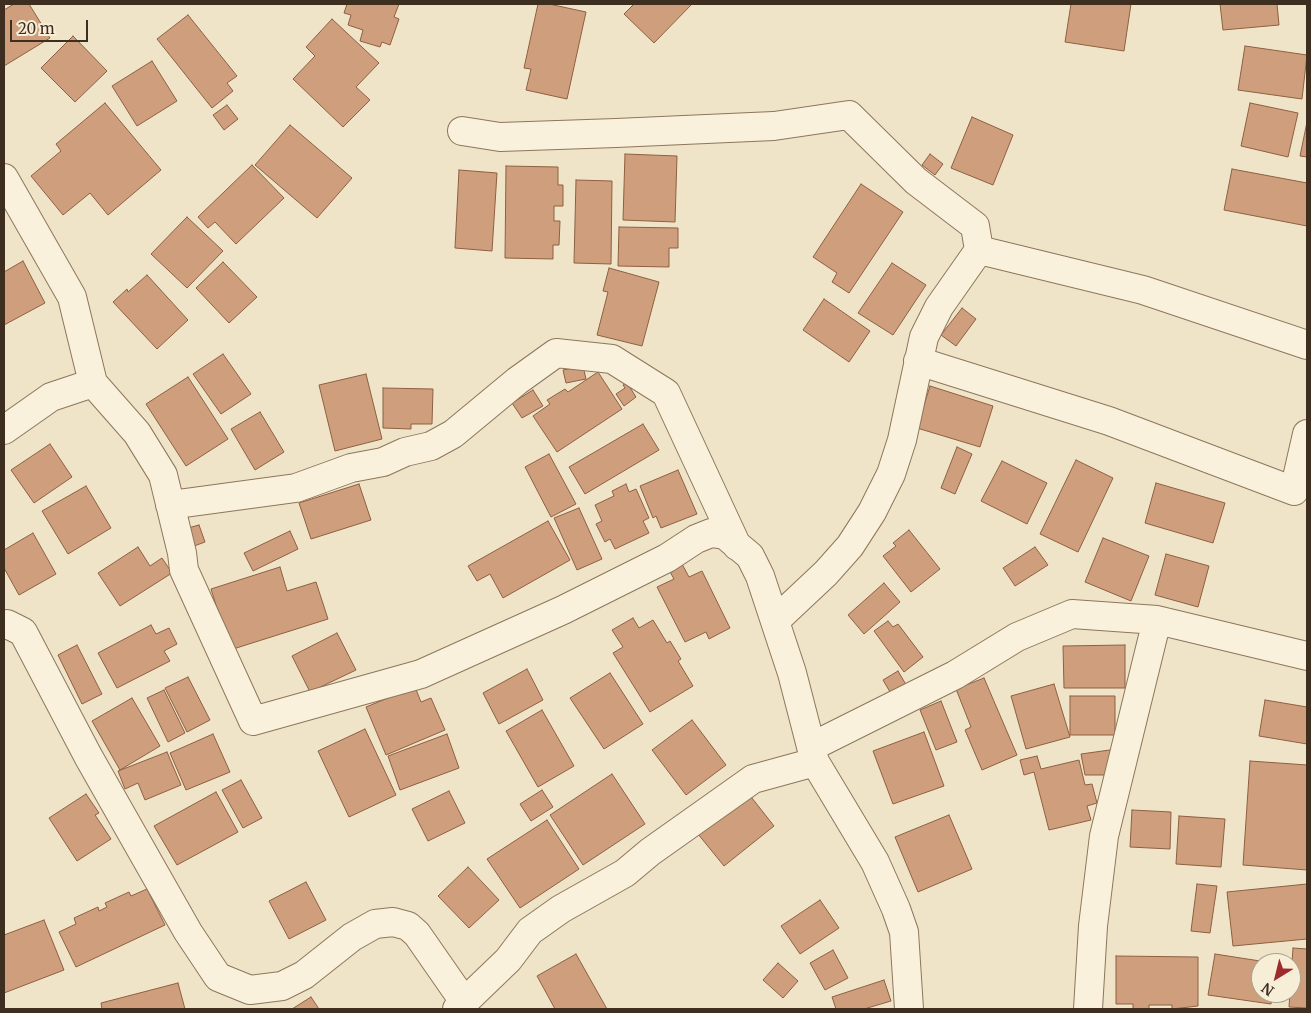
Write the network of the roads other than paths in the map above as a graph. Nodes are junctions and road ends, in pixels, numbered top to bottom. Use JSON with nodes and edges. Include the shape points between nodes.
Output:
{"nodes":[{"id":1,"x":462,"y":130,"type":"dead end"},
{"id":2,"x":4,"y":178,"type":"edge"},
{"id":3,"x":980,"y":250,"type":"junction"},
{"id":4,"x":1307,"y":345,"type":"edge"},
{"id":5,"x":918,"y":361,"type":"junction"},
{"id":6,"x":93,"y":383,"type":"junction"},
{"id":7,"x":4,"y":430,"type":"edge"},
{"id":8,"x":1307,"y":434,"type":"edge"},
{"id":9,"x":170,"y":505,"type":"junction"},
{"id":10,"x":737,"y":546,"type":"junction"},
{"id":11,"x":776,"y":620,"type":"junction"},
{"id":12,"x":1157,"y":620,"type":"junction"},
{"id":13,"x":4,"y":625,"type":"edge"},
{"id":14,"x":1307,"y":656,"type":"edge"},
{"id":15,"x":813,"y":754,"type":"junction"},
{"id":16,"x":461,"y":1006,"type":"edge"},
{"id":17,"x":909,"y":1009,"type":"edge"},
{"id":18,"x":1088,"y":1009,"type":"edge"}],
"edges":[{"from":1,"to":3,"type":"street","via":[[500,137],[616,133],[774,126],[849,115],[916,181],[975,226]]},
{"from":2,"to":6,"type":"street","via":[[72,298]]},
{"from":3,"to":4,"type":"street","via":[[1143,290]]},
{"from":3,"to":5,"type":"street","via":[[939,306],[924,337]]},
{"from":5,"to":8,"type":"street","via":[[1109,421],[1294,491]]},
{"from":5,"to":11,"type":"street","via":[[902,440],[872,512],[850,546],[826,573]]},
{"from":6,"to":7,"type":"street","via":[[51,397]]},
{"from":6,"to":9,"type":"street","via":[[137,433],[163,475]]},
{"from":9,"to":10,"type":"street","via":[[296,488],[351,468],[383,462],[405,452],[431,446],[453,434],[517,381],[556,354],[612,359],[666,393]]},
{"from":9,"to":10,"type":"street","via":[[184,570],[253,721],[421,674],[571,605],[711,533],[725,535]]},
{"from":10,"to":11,"type":"street","via":[[750,556]]},
{"from":11,"to":15,"type":"street"},
{"from":12,"to":14,"type":"street"},
{"from":12,"to":15,"type":"street","via":[[1072,614],[1017,638]]},
{"from":12,"to":18,"type":"street","via":[[1104,836],[1093,926]]},
{"from":13,"to":16,"type":"street","via":[[23,632],[159,882],[218,977],[250,990],[282,986],[304,975],[352,937],[375,924],[393,922],[408,926],[417,934]]},
{"from":15,"to":16,"type":"street","via":[[753,779],[625,873],[561,909],[530,931],[508,960]]},
{"from":15,"to":17,"type":"street","via":[[875,862],[896,909],[904,932]]}]}
